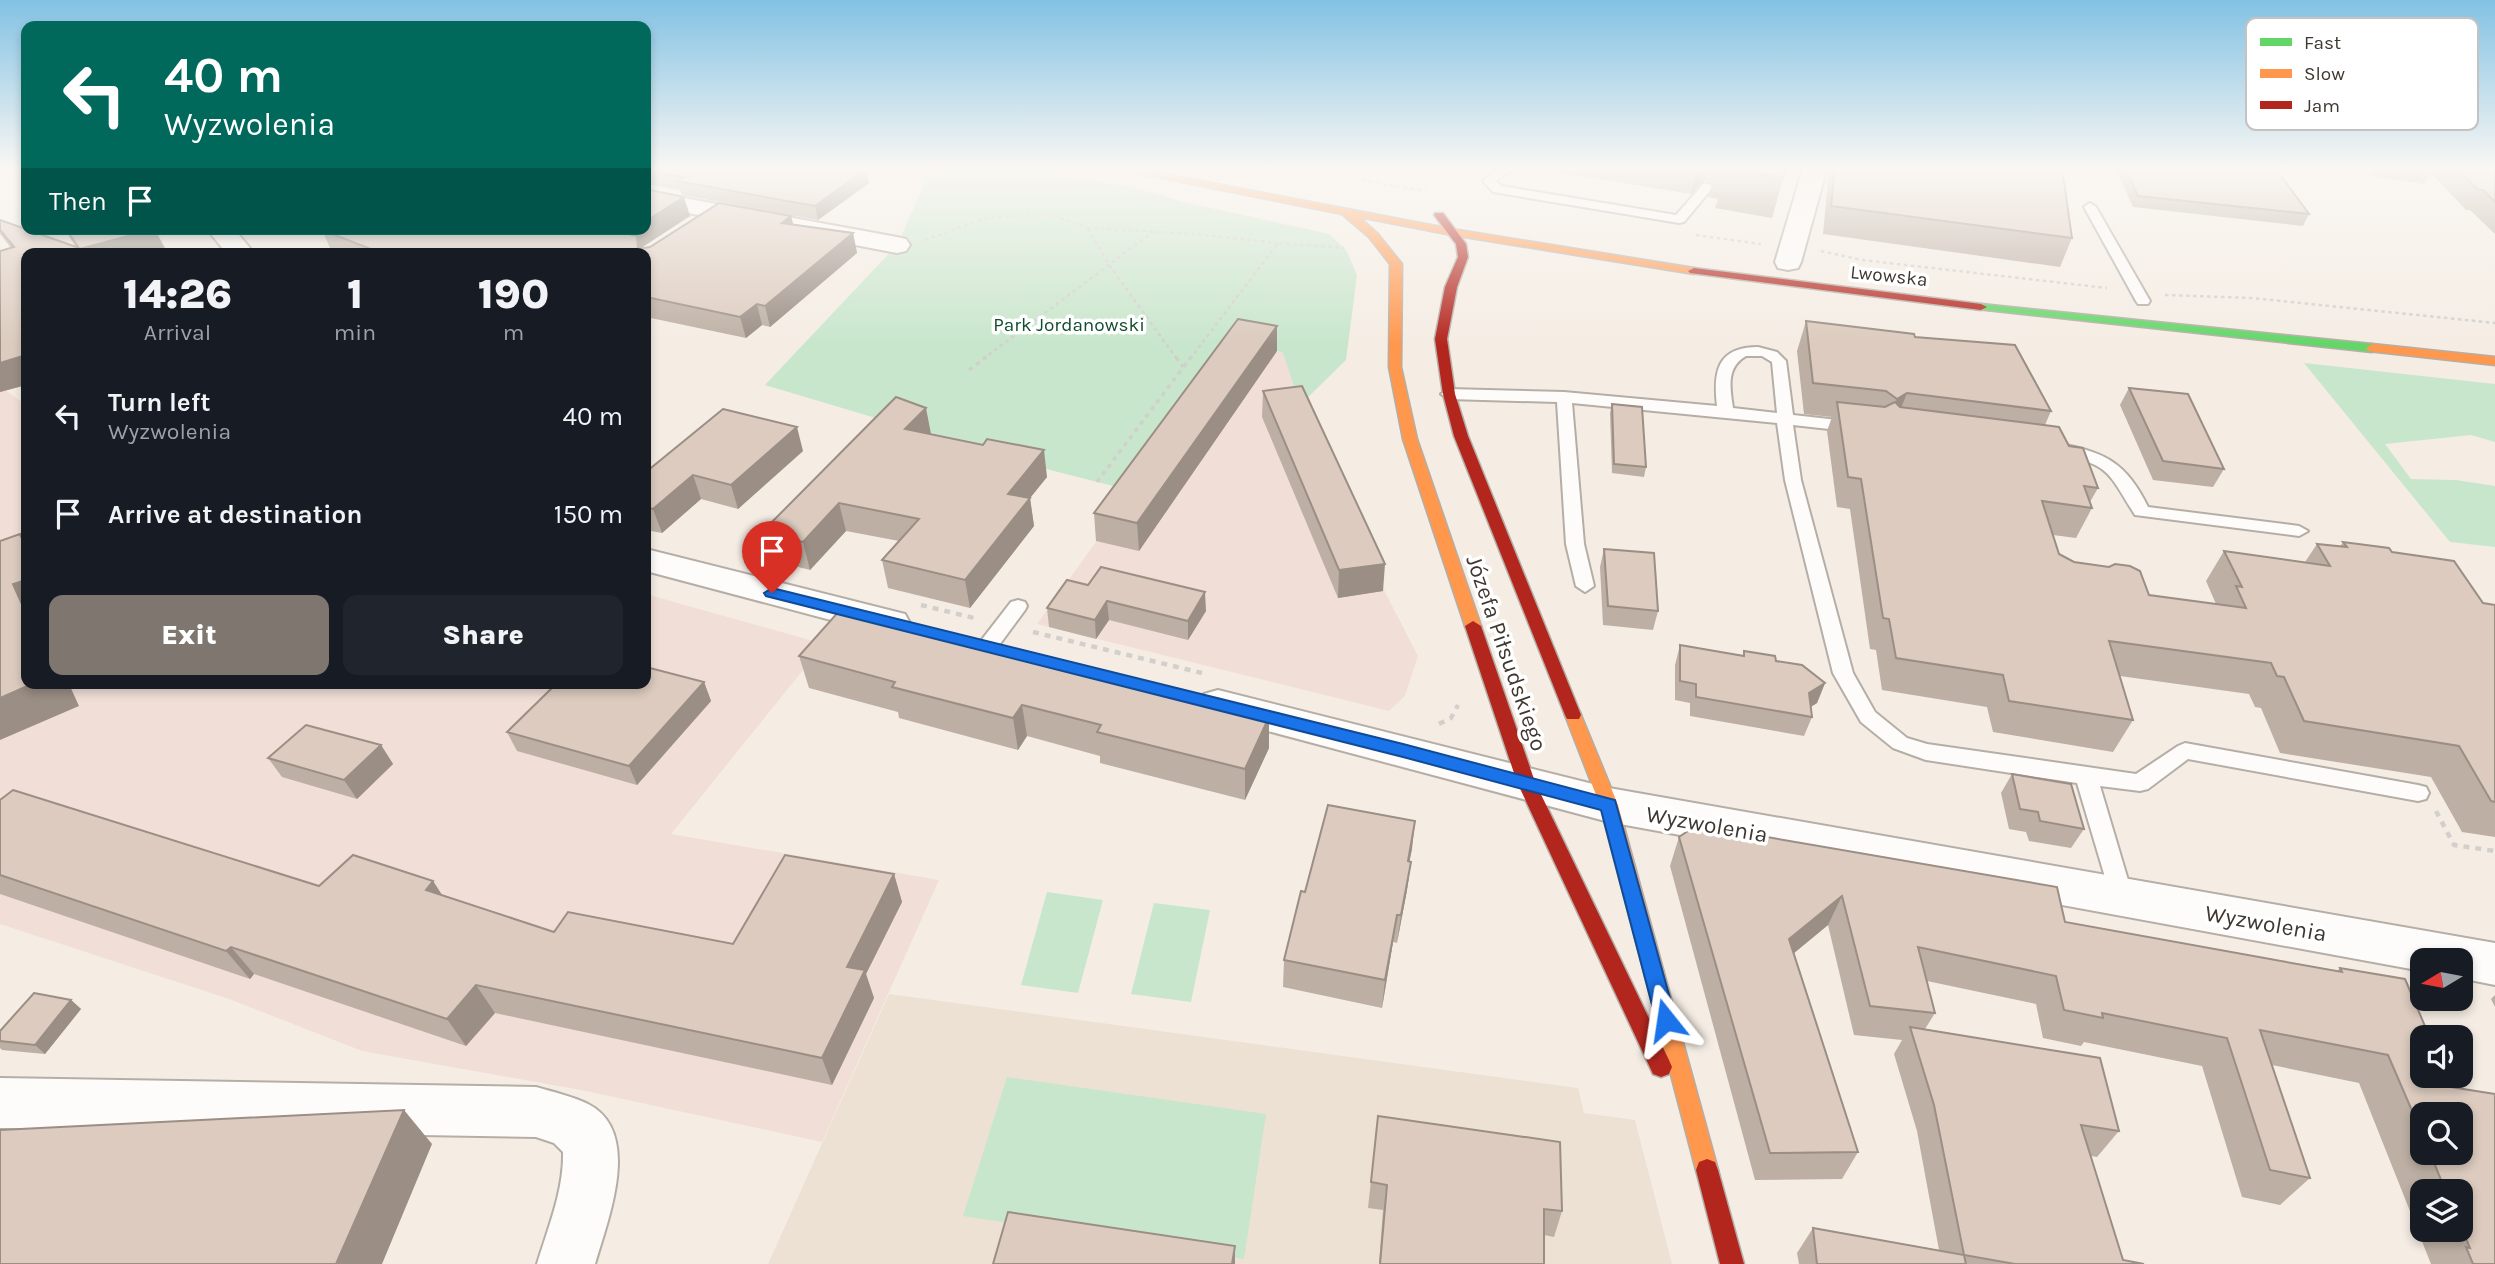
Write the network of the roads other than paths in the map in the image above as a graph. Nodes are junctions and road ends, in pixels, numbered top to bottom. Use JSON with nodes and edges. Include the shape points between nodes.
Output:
{"nodes":[{"id":1,"x":695,"y":227,"type":"edge"},
{"id":2,"x":800,"y":227,"type":"edge"},
{"id":3,"x":1364,"y":227,"type":"edge"},
{"id":4,"x":1435,"y":227,"type":"edge"},
{"id":5,"x":1450,"y":227,"type":"edge"},
{"id":6,"x":1475,"y":227,"type":"edge"},
{"id":7,"x":1798,"y":227,"type":"edge"},
{"id":8,"x":2101,"y":227,"type":"edge"},
{"id":9,"x":1452,"y":230,"type":"junction"},
{"id":10,"x":687,"y":232,"type":"edge"},
{"id":11,"x":1426,"y":242,"type":"dead end"},
{"id":12,"x":897,"y":245,"type":"road end"},
{"id":13,"x":1542,"y":247,"type":"junction"},
{"id":14,"x":1463,"y":257,"type":"junction"},
{"id":15,"x":1789,"y":258,"type":"road end"},
{"id":16,"x":2141,"y":299,"type":"road end"},
{"id":17,"x":2495,"y":361,"type":"edge"},
{"id":18,"x":1449,"y":394,"type":"junction"},
{"id":19,"x":1564,"y":397,"type":"junction"},
{"id":20,"x":1725,"y":411,"type":"junction"},
{"id":21,"x":1784,"y":419,"type":"junction"},
{"id":22,"x":1875,"y":429,"type":"edge"},
{"id":23,"x":2040,"y":447,"type":"edge"},
{"id":24,"x":2299,"y":531,"type":"dead end"},
{"id":25,"x":651,"y":561,"type":"edge"},
{"id":26,"x":1585,"y":586,"type":"dead end"},
{"id":27,"x":1018,"y":606,"type":"dead end"},
{"id":28,"x":987,"y":647,"type":"junction"},
{"id":29,"x":1028,"y":657,"type":"edge"},
{"id":30,"x":1189,"y":697,"type":"edge"},
{"id":31,"x":2087,"y":776,"type":"junction"},
{"id":32,"x":1526,"y":782,"type":"junction"},
{"id":33,"x":2418,"y":793,"type":"road end"},
{"id":34,"x":1609,"y":805,"type":"junction"},
{"id":35,"x":2121,"y":897,"type":"junction"},
{"id":36,"x":2495,"y":964,"type":"edge"},
{"id":37,"x":0,"y":1103,"type":"edge"},
{"id":38,"x":1701,"y":1151,"type":"junction"},
{"id":39,"x":566,"y":1264,"type":"edge"},
{"id":40,"x":1732,"y":1264,"type":"edge"}],
"edges":[{"from":1,"to":10,"type":"street"},
{"from":2,"to":12,"type":"street"},
{"from":3,"to":32,"type":"street","name":"Józefa Piłsudskiego","via":[[1401,259],[1395,367],[1410,439]]},
{"from":4,"to":9,"type":"street","name":"Lwowska"},
{"from":5,"to":9,"type":"street"},
{"from":6,"to":9,"type":"street"},
{"from":7,"to":15,"type":"street"},
{"from":8,"to":16,"type":"lane"},
{"from":9,"to":11,"type":"street"},
{"from":9,"to":13,"type":"street","name":"Lwowska"},
{"from":9,"to":14,"type":"street"},
{"from":13,"to":14,"type":"street"},
{"from":13,"to":17,"type":"street","name":"Lwowska","via":[[1842,291]]},
{"from":14,"to":18,"type":"street","name":"Józefa Piłsudskiego","via":[[1451,286],[1441,339]]},
{"from":18,"to":19,"type":"lane"},
{"from":18,"to":34,"type":"street","name":"Józefa Piłsudskiego","via":[[1461,436]]},
{"from":19,"to":20,"type":"lane"},
{"from":19,"to":26,"type":"lane","via":[[1575,544]]},
{"from":20,"to":21,"type":"lane"},
{"from":20,"to":21,"type":"lane","via":[[1722,372],[1726,365],[1743,352],[1765,352],[1779,360]]},
{"from":21,"to":22,"type":"lane"},
{"from":21,"to":31,"type":"lane","via":[[1793,480],[1843,673],[1868,717],[1900,743],[1926,752]]},
{"from":23,"to":24,"type":"lane","via":[[2093,456],[2113,466],[2131,488],[2141,511]]},
{"from":25,"to":28,"type":"street"},
{"from":27,"to":28,"type":"lane"},
{"from":28,"to":29,"type":"street"},
{"from":30,"to":32,"type":"street","name":"Wyzwolenia"},
{"from":31,"to":33,"type":"lane","via":[[2140,783],[2185,751]]},
{"from":31,"to":35,"type":"lane"},
{"from":32,"to":34,"type":"street","name":"Wyzwolenia"},
{"from":32,"to":38,"type":"street","name":"Józefa Piłsudskiego"},
{"from":34,"to":35,"type":"street","name":"Wyzwolenia"},
{"from":34,"to":38,"type":"street","name":"Józefa Piłsudskiego"},
{"from":35,"to":36,"type":"street","name":"Wyzwolenia"},
{"from":37,"to":39,"type":"street","via":[[536,1112],[571,1123],[590,1141],[592,1166],[586,1200]]},
{"from":38,"to":40,"type":"street","name":"Józefa Piłsudskiego"}]}
